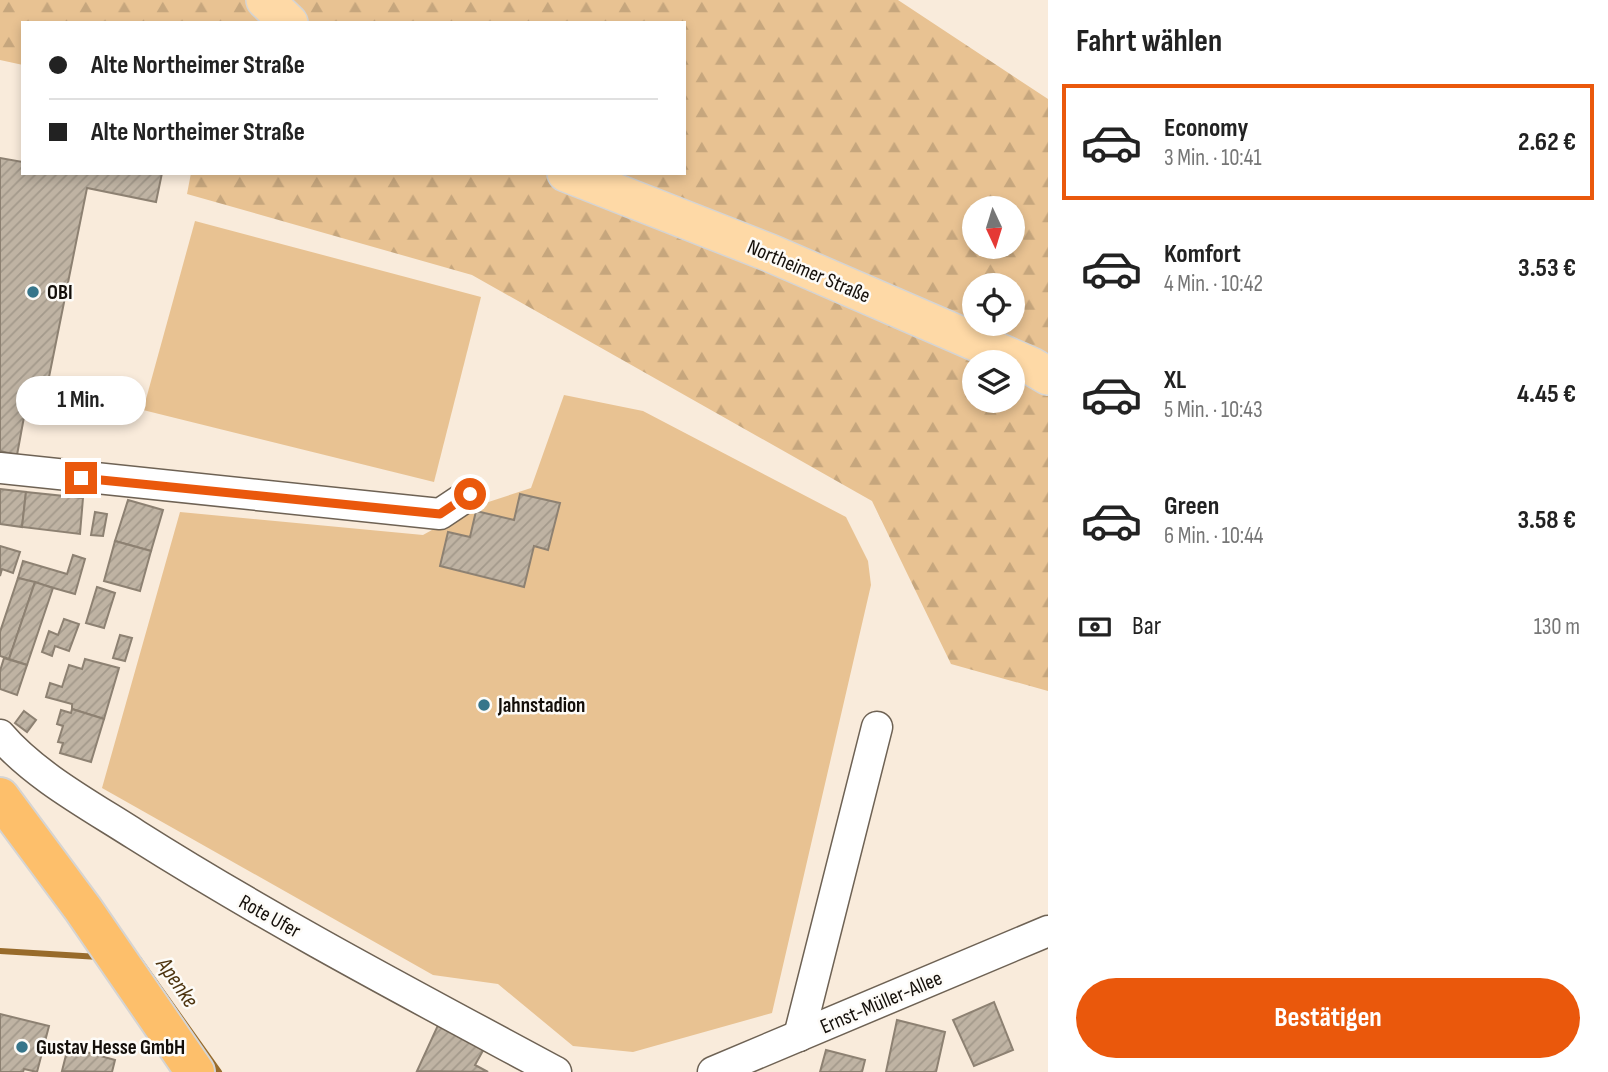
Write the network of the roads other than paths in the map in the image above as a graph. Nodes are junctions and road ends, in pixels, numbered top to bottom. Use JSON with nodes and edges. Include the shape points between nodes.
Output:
{"nodes":[{"id":1,"x":265,"y":0,"type":"edge"},
{"id":2,"x":287,"y":21,"type":"edge"},
{"id":3,"x":571,"y":175,"type":"edge"},
{"id":4,"x":1048,"y":376,"type":"edge"},
{"id":5,"x":0,"y":468,"type":"edge"},
{"id":6,"x":470,"y":494,"type":"dead end"},
{"id":7,"x":877,"y":727,"type":"dead end"},
{"id":8,"x":0,"y":735,"type":"edge"},
{"id":9,"x":0,"y":797,"type":"edge"},
{"id":10,"x":0,"y":838,"type":"edge"},
{"id":11,"x":72,"y":916,"type":"junction"},
{"id":12,"x":1048,"y":931,"type":"edge"},
{"id":13,"x":799,"y":1036,"type":"junction"},
{"id":14,"x":169,"y":1072,"type":"edge"},
{"id":15,"x":195,"y":1072,"type":"edge"},
{"id":16,"x":556,"y":1072,"type":"edge"},
{"id":17,"x":713,"y":1072,"type":"edge"}],
"edges":[{"from":1,"to":2,"type":"main road"},
{"from":3,"to":4,"type":"main road","name":"Northeimer Straße","via":[[770,253]]},
{"from":5,"to":6,"type":"street","via":[[440,514]]},
{"from":7,"to":13,"type":"street"},
{"from":8,"to":16,"type":"street","name":"Rote Ufer","via":[[89,804],[216,886]]},
{"from":9,"to":11,"type":"highway"},
{"from":10,"to":11,"type":"highway"},
{"from":11,"to":14,"type":"highway"},
{"from":11,"to":15,"type":"highway"},
{"from":12,"to":13,"type":"street","name":"Ernst-Müller-Allee"},
{"from":13,"to":17,"type":"street","name":"Ernst-Müller-Allee"}]}
